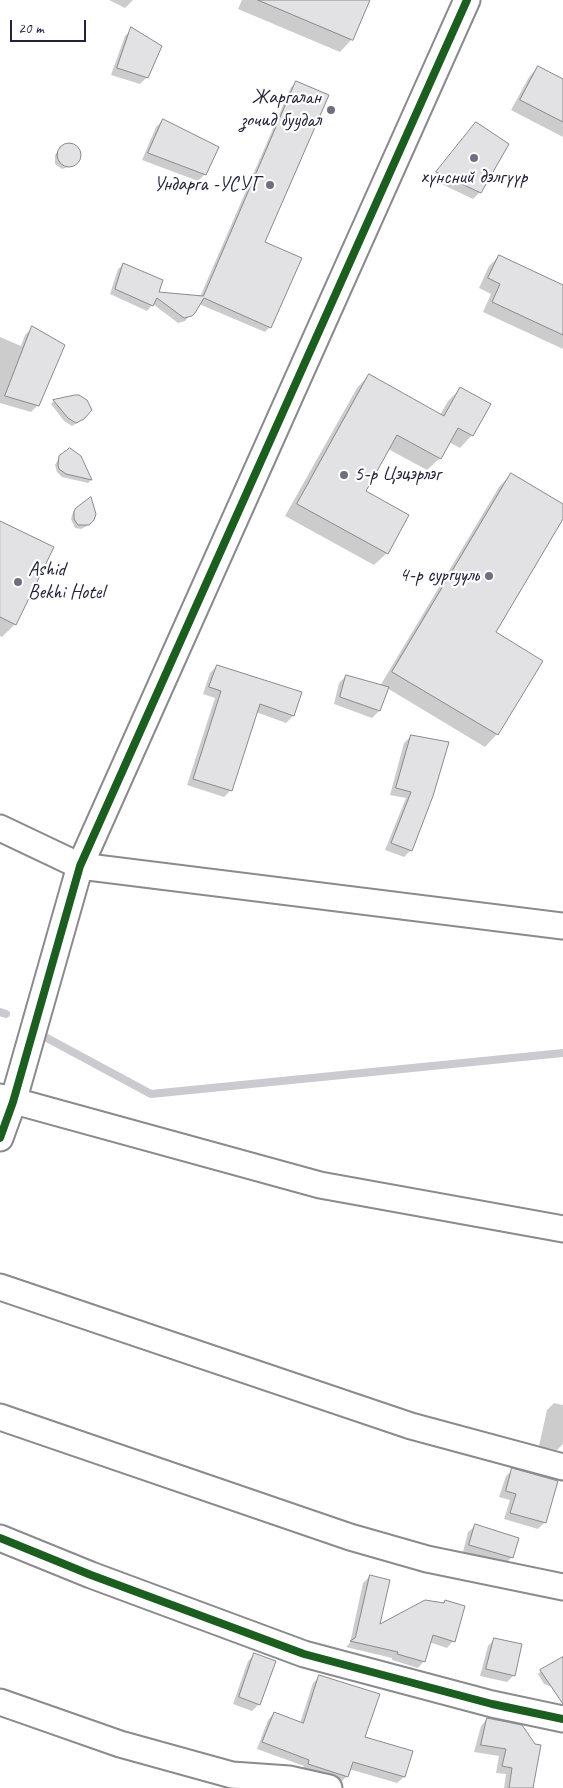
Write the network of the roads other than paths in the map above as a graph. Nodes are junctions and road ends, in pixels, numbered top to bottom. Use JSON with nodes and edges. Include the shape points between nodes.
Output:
{"nodes":[{"id":1,"x":467,"y":0,"type":"edge"},
{"id":2,"x":0,"y":828,"type":"edge"},
{"id":3,"x":80,"y":866,"type":"junction"},
{"id":4,"x":563,"y":926,"type":"edge"},
{"id":5,"x":7,"y":1099,"type":"edge"},
{"id":6,"x":0,"y":1138,"type":"edge"},
{"id":7,"x":563,"y":1229,"type":"edge"},
{"id":8,"x":0,"y":1287,"type":"edge"},
{"id":9,"x":0,"y":1417,"type":"edge"},
{"id":10,"x":563,"y":1466,"type":"edge"},
{"id":11,"x":0,"y":1538,"type":"edge"},
{"id":12,"x":563,"y":1587,"type":"edge"},
{"id":13,"x":0,"y":1702,"type":"edge"},
{"id":14,"x":563,"y":1719,"type":"edge"},
{"id":15,"x":328,"y":1788,"type":"edge"}],
"edges":[{"from":1,"to":3,"type":"street"},
{"from":2,"to":3,"type":"street"},
{"from":3,"to":4,"type":"street"},
{"from":3,"to":5,"type":"street"},
{"from":5,"to":6,"type":"street"},
{"from":5,"to":7,"type":"street","via":[[320,1185]]},
{"from":8,"to":10,"type":"street","via":[[411,1426]]},
{"from":9,"to":12,"type":"street","via":[[350,1537],[427,1559]]},
{"from":11,"to":14,"type":"street","via":[[304,1654],[492,1704]]},
{"from":13,"to":15,"type":"street","via":[[120,1744],[232,1775],[290,1779]]}]}
